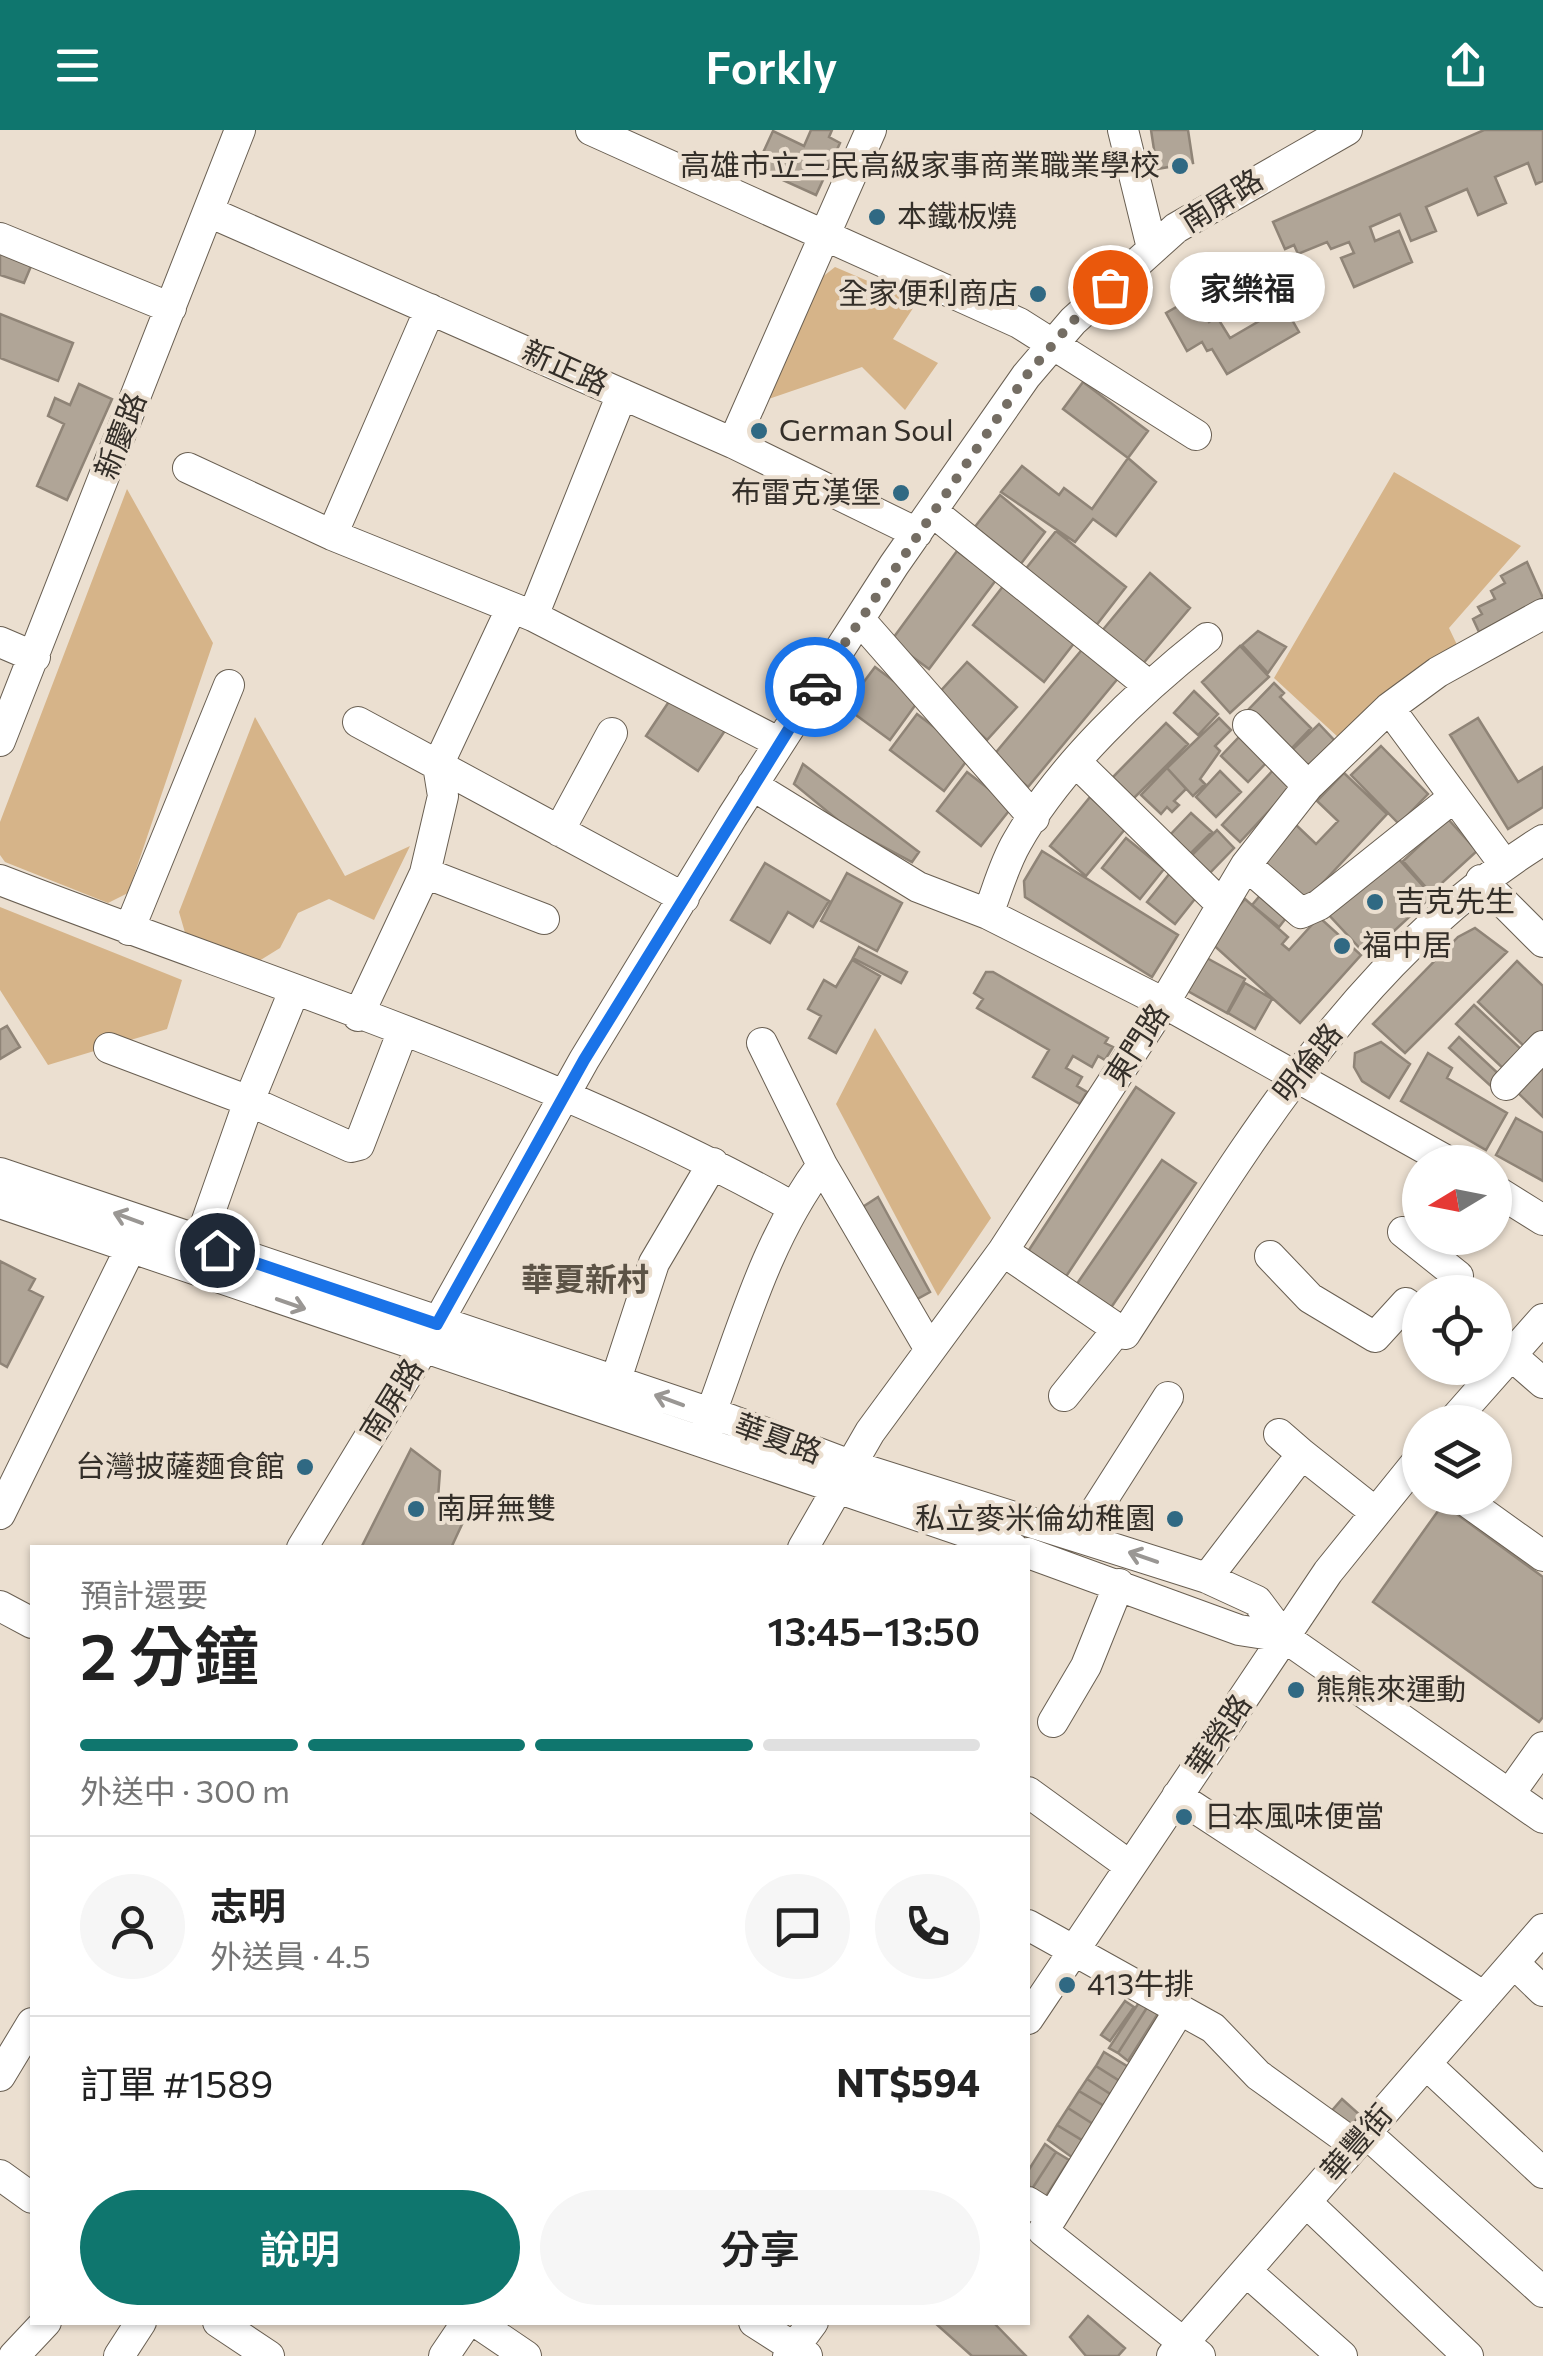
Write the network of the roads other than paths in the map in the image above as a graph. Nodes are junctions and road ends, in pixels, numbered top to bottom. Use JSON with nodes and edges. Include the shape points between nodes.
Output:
{"nodes":[{"id":1,"x":240,"y":130,"type":"edge"},
{"id":2,"x":591,"y":130,"type":"edge"},
{"id":3,"x":871,"y":130,"type":"edge"},
{"id":4,"x":1123,"y":130,"type":"edge"},
{"id":5,"x":1347,"y":130,"type":"edge"},
{"id":6,"x":209,"y":212,"type":"junction"},
{"id":7,"x":823,"y":235,"type":"junction"},
{"id":8,"x":0,"y":238,"type":"edge"},
{"id":9,"x":1152,"y":248,"type":"junction"},
{"id":10,"x":171,"y":308,"type":"junction"},
{"id":11,"x":430,"y":308,"type":"junction"},
{"id":12,"x":1050,"y":346,"type":"junction"},
{"id":13,"x":622,"y":394,"type":"junction"},
{"id":14,"x":1196,"y":436,"type":"dead end"},
{"id":15,"x":733,"y":444,"type":"junction"},
{"id":16,"x":188,"y":468,"type":"dead end"},
{"id":17,"x":925,"y":522,"type":"junction"},
{"id":18,"x":332,"y":535,"type":"junction"},
{"id":19,"x":522,"y":613,"type":"junction"},
{"id":20,"x":1543,"y":614,"type":"edge"},
{"id":21,"x":860,"y":620,"type":"junction"},
{"id":22,"x":1208,"y":638,"type":"dead end"},
{"id":23,"x":0,"y":642,"type":"edge"},
{"id":24,"x":34,"y":657,"type":"junction"},
{"id":25,"x":229,"y":685,"type":"dead end"},
{"id":26,"x":1148,"y":685,"type":"junction"},
{"id":27,"x":1389,"y":708,"type":"junction"},
{"id":28,"x":358,"y":722,"type":"dead end"},
{"id":29,"x":1248,"y":725,"type":"dead end"},
{"id":30,"x":612,"y":733,"type":"dead end"},
{"id":31,"x":0,"y":741,"type":"edge"},
{"id":32,"x":778,"y":742,"type":"junction"},
{"id":33,"x":1077,"y":764,"type":"junction"},
{"id":34,"x":438,"y":765,"type":"junction"},
{"id":35,"x":752,"y":784,"type":"junction"},
{"id":36,"x":1308,"y":786,"type":"junction"},
{"id":37,"x":1454,"y":797,"type":"junction"},
{"id":38,"x":1034,"y":818,"type":"junction"},
{"id":39,"x":559,"y":830,"type":"junction"},
{"id":40,"x":1543,"y":840,"type":"edge"},
{"id":41,"x":1246,"y":865,"type":"junction"},
{"id":42,"x":1492,"y":872,"type":"junction"},
{"id":43,"x":426,"y":873,"type":"junction"},
{"id":44,"x":0,"y":880,"type":"edge"},
{"id":45,"x":684,"y":898,"type":"junction"},
{"id":46,"x":1221,"y":904,"type":"junction"},
{"id":47,"x":988,"y":914,"type":"junction"},
{"id":48,"x":544,"y":919,"type":"dead end"},
{"id":49,"x":129,"y":930,"type":"junction"},
{"id":50,"x":1543,"y":942,"type":"edge"},
{"id":51,"x":294,"y":992,"type":"junction"},
{"id":52,"x":1164,"y":1003,"type":"junction"},
{"id":53,"x":358,"y":1016,"type":"junction"},
{"id":54,"x":402,"y":1033,"type":"junction"},
{"id":55,"x":762,"y":1043,"type":"dead end"},
{"id":56,"x":1543,"y":1046,"type":"edge"},
{"id":57,"x":108,"y":1048,"type":"dead end"},
{"id":58,"x":1293,"y":1077,"type":"junction"},
{"id":59,"x":1506,"y":1085,"type":"dead end"},
{"id":60,"x":564,"y":1095,"type":"junction"},
{"id":61,"x":249,"y":1101,"type":"junction"},
{"id":62,"x":1419,"y":1145,"type":"edge"},
{"id":63,"x":713,"y":1163,"type":"junction"},
{"id":64,"x":822,"y":1165,"type":"junction"},
{"id":65,"x":0,"y":1173,"type":"edge"},
{"id":66,"x":1512,"y":1201,"type":"edge"},
{"id":67,"x":0,"y":1203,"type":"edge"},
{"id":68,"x":791,"y":1206,"type":"junction"},
{"id":69,"x":1543,"y":1220,"type":"edge"},
{"id":70,"x":130,"y":1250,"type":"junction"},
{"id":71,"x":1003,"y":1250,"type":"junction"},
{"id":72,"x":1434,"y":1255,"type":"edge"},
{"id":73,"x":194,"y":1256,"type":"junction"},
{"id":74,"x":1270,"y":1256,"type":"dead end"},
{"id":75,"x":1457,"y":1275,"type":"edge"},
{"id":76,"x":1402,"y":1307,"type":"edge"},
{"id":77,"x":1543,"y":1319,"type":"edge"},
{"id":78,"x":1121,"y":1331,"type":"junction"},
{"id":79,"x":430,"y":1336,"type":"junction"},
{"id":80,"x":929,"y":1348,"type":"junction"},
{"id":81,"x":1512,"y":1351,"type":"edge"},
{"id":82,"x":1512,"y":1370,"type":"edge"},
{"id":83,"x":1543,"y":1383,"type":"edge"},
{"id":84,"x":1483,"y":1385,"type":"edge"},
{"id":85,"x":611,"y":1395,"type":"junction"},
{"id":86,"x":1064,"y":1396,"type":"dead end"},
{"id":87,"x":1168,"y":1397,"type":"dead end"},
{"id":88,"x":1466,"y":1405,"type":"edge"},
{"id":89,"x":705,"y":1428,"type":"junction"},
{"id":90,"x":844,"y":1476,"type":"junction"},
{"id":91,"x":1402,"y":1481,"type":"edge"},
{"id":92,"x":1375,"y":1512,"type":"junction"},
{"id":93,"x":0,"y":1514,"type":"edge"},
{"id":94,"x":1486,"y":1515,"type":"edge"},
{"id":95,"x":1080,"y":1535,"type":"junction"},
{"id":96,"x":311,"y":1545,"type":"edge"},
{"id":97,"x":805,"y":1545,"type":"edge"},
{"id":98,"x":1006,"y":1545,"type":"edge"},
{"id":99,"x":1030,"y":1553,"type":"edge"},
{"id":100,"x":1543,"y":1556,"type":"edge"},
{"id":101,"x":1207,"y":1578,"type":"junction"},
{"id":102,"x":1119,"y":1584,"type":"junction"},
{"id":103,"x":0,"y":1606,"type":"edge"},
{"id":104,"x":30,"y":1622,"type":"edge"},
{"id":105,"x":1284,"y":1637,"type":"junction"},
{"id":106,"x":1053,"y":1722,"type":"dead end"},
{"id":107,"x":1543,"y":1747,"type":"edge"},
{"id":108,"x":1512,"y":1792,"type":"junction"},
{"id":109,"x":1030,"y":1793,"type":"edge"},
{"id":110,"x":1177,"y":1796,"type":"junction"},
{"id":111,"x":1543,"y":1818,"type":"edge"},
{"id":112,"x":1130,"y":1866,"type":"junction"},
{"id":113,"x":1030,"y":1926,"type":"edge"},
{"id":114,"x":1543,"y":1929,"type":"edge"},
{"id":115,"x":1074,"y":1950,"type":"junction"},
{"id":116,"x":1514,"y":1963,"type":"junction"},
{"id":117,"x":1543,"y":1991,"type":"edge"},
{"id":118,"x":1484,"y":1997,"type":"junction"},
{"id":119,"x":1180,"y":2009,"type":"junction"},
{"id":120,"x":1030,"y":2016,"type":"edge"},
{"id":121,"x":30,"y":2031,"type":"edge"},
{"id":122,"x":1426,"y":2064,"type":"junction"},
{"id":123,"x":0,"y":2076,"type":"edge"},
{"id":124,"x":1360,"y":2139,"type":"junction"},
{"id":125,"x":1543,"y":2173,"type":"edge"},
{"id":126,"x":0,"y":2175,"type":"edge"},
{"id":127,"x":30,"y":2197,"type":"edge"},
{"id":128,"x":1306,"y":2202,"type":"junction"},
{"id":129,"x":1041,"y":2217,"type":"edge"},
{"id":130,"x":1246,"y":2271,"type":"junction"},
{"id":131,"x":1543,"y":2292,"type":"edge"},
{"id":132,"x":43,"y":2325,"type":"edge"},
{"id":133,"x":139,"y":2325,"type":"edge"},
{"id":134,"x":222,"y":2325,"type":"edge"},
{"id":135,"x":464,"y":2325,"type":"edge"},
{"id":136,"x":480,"y":2325,"type":"edge"},
{"id":137,"x":758,"y":2325,"type":"edge"},
{"id":138,"x":811,"y":2325,"type":"edge"},
{"id":139,"x":1185,"y":2351,"type":"edge"},
{"id":140,"x":796,"y":2353,"type":"edge"},
{"id":141,"x":14,"y":2356,"type":"edge"},
{"id":142,"x":119,"y":2356,"type":"edge"},
{"id":143,"x":269,"y":2356,"type":"edge"},
{"id":144,"x":444,"y":2356,"type":"edge"},
{"id":145,"x":526,"y":2356,"type":"edge"},
{"id":146,"x":1342,"y":2356,"type":"edge"},
{"id":147,"x":1468,"y":2356,"type":"edge"}],
"edges":[{"from":1,"to":6,"type":"street","name":"新慶路"},
{"from":2,"to":7,"type":"street"},
{"from":3,"to":7,"type":"street"},
{"from":4,"to":9,"type":"street"},
{"from":5,"to":9,"type":"street","name":"南屏路","via":[[1229,194]]},
{"from":6,"to":10,"type":"street","name":"新慶路"},
{"from":6,"to":11,"type":"street","name":"新正路"},
{"from":7,"to":12,"type":"street","via":[[1019,323]]},
{"from":7,"to":15,"type":"street"},
{"from":8,"to":10,"type":"street"},
{"from":9,"to":12,"type":"street","name":"南屏路"},
{"from":10,"to":24,"type":"street","name":"新慶路"},
{"from":11,"to":13,"type":"street","name":"新正路"},
{"from":11,"to":18,"type":"street"},
{"from":12,"to":14,"type":"street"},
{"from":12,"to":17,"type":"street","name":"南屏路"},
{"from":13,"to":15,"type":"street","name":"新正路"},
{"from":13,"to":19,"type":"street"},
{"from":15,"to":17,"type":"street","name":"新正路"},
{"from":16,"to":18,"type":"street"},
{"from":17,"to":21,"type":"street","name":"南屏路"},
{"from":17,"to":26,"type":"street","name":"新正路"},
{"from":18,"to":19,"type":"street"},
{"from":19,"to":32,"type":"street"},
{"from":19,"to":34,"type":"street"},
{"from":20,"to":27,"type":"street","name":"東門路","via":[[1438,672]]},
{"from":21,"to":32,"type":"street","name":"南屏路"},
{"from":21,"to":38,"type":"street"},
{"from":22,"to":26,"type":"street"},
{"from":23,"to":24,"type":"street"},
{"from":24,"to":31,"type":"street","name":"新慶路"},
{"from":25,"to":49,"type":"street"},
{"from":26,"to":33,"type":"street"},
{"from":27,"to":36,"type":"street","name":"東門路"},
{"from":27,"to":37,"type":"street"},
{"from":28,"to":34,"type":"street"},
{"from":29,"to":36,"type":"street"},
{"from":30,"to":39,"type":"street"},
{"from":32,"to":35,"type":"street","name":"南屏路"},
{"from":33,"to":38,"type":"street"},
{"from":33,"to":46,"type":"street"},
{"from":34,"to":39,"type":"street"},
{"from":34,"to":43,"type":"street","via":[[442,796]]},
{"from":35,"to":45,"type":"street","name":"南屏路"},
{"from":35,"to":47,"type":"street","via":[[918,887]]},
{"from":36,"to":41,"type":"street","name":"東門路"},
{"from":37,"to":41,"type":"street","via":[[1319,905],[1301,912]]},
{"from":37,"to":42,"type":"street"},
{"from":38,"to":47,"type":"street","via":[[1016,843]]},
{"from":39,"to":45,"type":"street"},
{"from":40,"to":42,"type":"street","name":"明倫路"},
{"from":41,"to":46,"type":"street","name":"東門路"},
{"from":42,"to":50,"type":"street"},
{"from":42,"to":58,"type":"street","name":"明倫路","via":[[1374,981]]},
{"from":43,"to":48,"type":"street"},
{"from":43,"to":53,"type":"street"},
{"from":44,"to":49,"type":"street"},
{"from":45,"to":60,"type":"street","name":"南屏路"},
{"from":46,"to":52,"type":"street","name":"東門路"},
{"from":47,"to":52,"type":"street"},
{"from":49,"to":51,"type":"street"},
{"from":51,"to":53,"type":"street"},
{"from":51,"to":61,"type":"street"},
{"from":52,"to":58,"type":"street"},
{"from":52,"to":71,"type":"street","name":"東門路"},
{"from":53,"to":54,"type":"street"},
{"from":54,"to":60,"type":"street"},
{"from":54,"to":61,"type":"street","via":[[359,1144],[351,1147]]},
{"from":55,"to":64,"type":"street"},
{"from":56,"to":59,"type":"street"},
{"from":57,"to":61,"type":"street"},
{"from":58,"to":62,"type":"street"},
{"from":58,"to":78,"type":"street","name":"明倫路"},
{"from":60,"to":63,"type":"street"},
{"from":60,"to":79,"type":"street","name":"南屏路"},
{"from":61,"to":73,"type":"street"},
{"from":63,"to":68,"type":"street"},
{"from":63,"to":85,"type":"street","via":[[654,1263]]},
{"from":64,"to":68,"type":"street"},
{"from":64,"to":80,"type":"street"},
{"from":73,"to":65,"type":"street","name":"華夏路","one_way":true},
{"from":66,"to":69,"type":"street"},
{"from":67,"to":70,"type":"street","name":"華夏路"},
{"from":68,"to":89,"type":"street","via":[[736,1334]]},
{"from":70,"to":73,"type":"street","name":"華夏路"},
{"from":70,"to":93,"type":"street"},
{"from":71,"to":78,"type":"street"},
{"from":71,"to":80,"type":"street","name":"東門路"},
{"from":72,"to":75,"type":"street"},
{"from":73,"to":79,"type":"street","name":"華夏路"},
{"from":74,"to":76,"type":"street","via":[[1310,1298],[1375,1337]]},
{"from":77,"to":81,"type":"street"},
{"from":78,"to":86,"type":"street","name":"明倫路"},
{"from":79,"to":85,"type":"street","name":"華夏路"},
{"from":79,"to":96,"type":"street","name":"南屏路"},
{"from":80,"to":90,"type":"street","name":"東門路"},
{"from":82,"to":83,"type":"street"},
{"from":84,"to":88,"type":"street"},
{"from":85,"to":89,"type":"street","name":"華夏路"},
{"from":87,"to":95,"type":"street"},
{"from":89,"to":90,"type":"street","name":"華夏路"},
{"from":90,"to":95,"type":"street","name":"華夏路"},
{"from":90,"to":97,"type":"street","name":"東門路"},
{"from":90,"to":98,"type":"street","name":"華夏路"},
{"from":91,"to":92,"type":"street","name":"華榮路"},
{"from":92,"to":101,"type":"street","via":[[1290,1444]]},
{"from":92,"to":105,"type":"street","name":"華榮路"},
{"from":94,"to":100,"type":"street"},
{"from":101,"to":95,"type":"street","name":"華夏路","one_way":true},
{"from":99,"to":102,"type":"street"},
{"from":101,"to":105,"type":"street","name":"華夏路","via":[[1257,1601]]},
{"from":102,"to":105,"type":"street","via":[[1239,1630]]},
{"from":102,"to":106,"type":"street","via":[[1086,1666]]},
{"from":103,"to":104,"type":"street"},
{"from":105,"to":108,"type":"street"},
{"from":105,"to":110,"type":"street","name":"華榮路"},
{"from":107,"to":108,"type":"street"},
{"from":108,"to":111,"type":"street"},
{"from":109,"to":112,"type":"street"},
{"from":110,"to":112,"type":"street","name":"華榮路"},
{"from":110,"to":118,"type":"street"},
{"from":112,"to":115,"type":"street","name":"華榮路"},
{"from":113,"to":115,"type":"street"},
{"from":114,"to":116,"type":"street","name":"華豐街"},
{"from":115,"to":119,"type":"street"},
{"from":115,"to":120,"type":"street","name":"華榮路"},
{"from":116,"to":117,"type":"street"},
{"from":116,"to":118,"type":"street","name":"華豐街"},
{"from":118,"to":122,"type":"street","name":"華豐街"},
{"from":119,"to":124,"type":"street","via":[[1212,2028],[1258,2076]]},
{"from":119,"to":129,"type":"street"},
{"from":121,"to":123,"type":"street"},
{"from":122,"to":124,"type":"street","name":"華豐街"},
{"from":122,"to":125,"type":"street"},
{"from":124,"to":128,"type":"street","name":"華豐街"},
{"from":124,"to":131,"type":"street"},
{"from":126,"to":127,"type":"street"},
{"from":128,"to":130,"type":"street","name":"華豐街"},
{"from":128,"to":147,"type":"street"},
{"from":129,"to":139,"type":"street"},
{"from":130,"to":139,"type":"street","name":"華豐街"},
{"from":130,"to":146,"type":"street"},
{"from":132,"to":141,"type":"street"},
{"from":133,"to":142,"type":"street"},
{"from":134,"to":143,"type":"street"},
{"from":135,"to":144,"type":"street"},
{"from":136,"to":145,"type":"street"},
{"from":137,"to":140,"type":"street"},
{"from":138,"to":140,"type":"street"}]}
